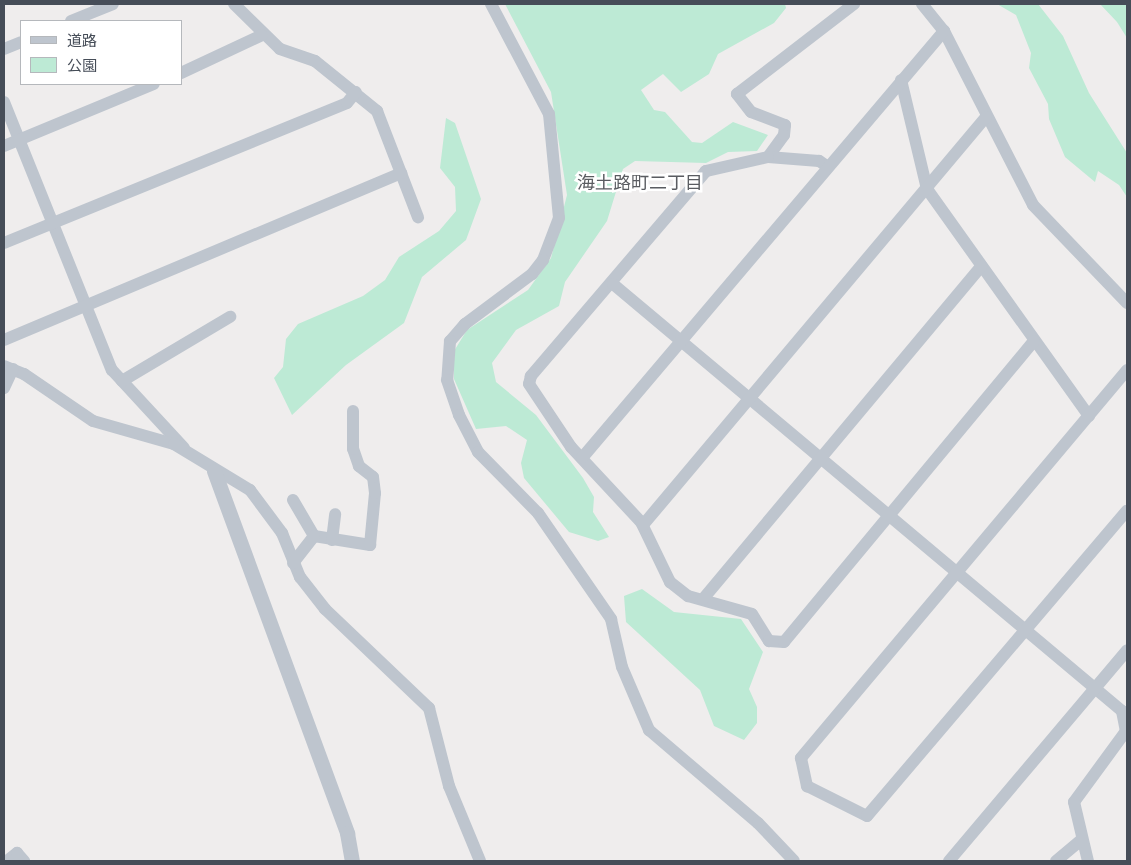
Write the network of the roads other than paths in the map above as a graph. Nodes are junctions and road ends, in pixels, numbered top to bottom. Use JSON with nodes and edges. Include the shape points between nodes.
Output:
{"nodes":[{"id":1,"x":113,"y":4,"type":"edge"},
{"id":2,"x":234,"y":4,"type":"edge"},
{"id":3,"x":492,"y":4,"type":"edge"},
{"id":4,"x":854,"y":4,"type":"edge"},
{"id":5,"x":922,"y":4,"type":"edge"},
{"id":6,"x":73,"y":20,"type":"edge"},
{"id":7,"x":944,"y":31,"type":"junction"},
{"id":8,"x":262,"y":35,"type":"junction"},
{"id":9,"x":20,"y":42,"type":"edge"},
{"id":10,"x":4,"y":49,"type":"edge"},
{"id":11,"x":182,"y":73,"type":"edge"},
{"id":12,"x":901,"y":80,"type":"junction"},
{"id":13,"x":152,"y":85,"type":"edge"},
{"id":14,"x":356,"y":92,"type":"junction"},
{"id":15,"x":4,"y":102,"type":"edge"},
{"id":16,"x":986,"y":117,"type":"junction"},
{"id":17,"x":19,"y":140,"type":"junction"},
{"id":18,"x":4,"y":146,"type":"edge"},
{"id":19,"x":768,"y":157,"type":"junction"},
{"id":20,"x":828,"y":167,"type":"junction"},
{"id":21,"x":401,"y":173,"type":"junction"},
{"id":22,"x":927,"y":188,"type":"junction"},
{"id":23,"x":418,"y":217,"type":"dead end"},
{"id":24,"x":52,"y":222,"type":"junction"},
{"id":25,"x":4,"y":242,"type":"edge"},
{"id":26,"x":981,"y":266,"type":"junction"},
{"id":27,"x":613,"y":284,"type":"junction"},
{"id":28,"x":1127,"y":303,"type":"edge"},
{"id":29,"x":87,"y":306,"type":"junction"},
{"id":30,"x":230,"y":317,"type":"dead end"},
{"id":31,"x":4,"y":340,"type":"edge"},
{"id":32,"x":1034,"y":341,"type":"junction"},
{"id":33,"x":681,"y":344,"type":"junction"},
{"id":34,"x":8,"y":367,"type":"edge"},
{"id":35,"x":1127,"y":370,"type":"edge"},
{"id":36,"x":122,"y":381,"type":"junction"},
{"id":37,"x":4,"y":388,"type":"edge"},
{"id":38,"x":750,"y":401,"type":"junction"},
{"id":39,"x":353,"y":411,"type":"dead end"},
{"id":40,"x":1089,"y":416,"type":"junction"},
{"id":41,"x":186,"y":450,"type":"junction"},
{"id":42,"x":582,"y":458,"type":"junction"},
{"id":43,"x":818,"y":459,"type":"junction"},
{"id":44,"x":214,"y":471,"type":"junction"},
{"id":45,"x":293,"y":500,"type":"dead end"},
{"id":46,"x":1127,"y":510,"type":"edge"},
{"id":47,"x":335,"y":514,"type":"dead end"},
{"id":48,"x":888,"y":516,"type":"junction"},
{"id":49,"x":642,"y":525,"type":"junction"},
{"id":50,"x":314,"y":536,"type":"junction"},
{"id":51,"x":332,"y":540,"type":"junction"},
{"id":52,"x":293,"y":563,"type":"junction"},
{"id":53,"x":957,"y":574,"type":"junction"},
{"id":54,"x":703,"y":600,"type":"junction"},
{"id":55,"x":1024,"y":631,"type":"junction"},
{"id":56,"x":1127,"y":650,"type":"edge"},
{"id":57,"x":1094,"y":690,"type":"junction"},
{"id":58,"x":1081,"y":840,"type":"junction"},
{"id":59,"x":7,"y":861,"type":"edge"},
{"id":60,"x":24,"y":861,"type":"edge"},
{"id":61,"x":352,"y":861,"type":"edge"},
{"id":62,"x":480,"y":861,"type":"edge"},
{"id":63,"x":794,"y":861,"type":"edge"},
{"id":64,"x":949,"y":861,"type":"edge"},
{"id":65,"x":1056,"y":861,"type":"edge"},
{"id":66,"x":1088,"y":861,"type":"edge"}],
"edges":[{"from":1,"to":6,"type":"street"},
{"from":2,"to":8,"type":"street"},
{"from":3,"to":63,"type":"street","via":[[549,114],[559,218],[543,260],[532,274],[464,324],[450,341],[447,380],[459,415],[478,452],[538,512],[611,619],[622,667],[649,730],[758,823]]},
{"from":4,"to":19,"type":"street","via":[[737,94],[752,112],[785,125],[784,135]]},
{"from":5,"to":7,"type":"street"},
{"from":7,"to":12,"type":"street"},
{"from":7,"to":16,"type":"street"},
{"from":8,"to":11,"type":"street"},
{"from":8,"to":14,"type":"street","via":[[294,56],[315,61]]},
{"from":9,"to":10,"type":"street"},
{"from":12,"to":20,"type":"street"},
{"from":12,"to":22,"type":"street"},
{"from":13,"to":17,"type":"street"},
{"from":14,"to":21,"type":"street","via":[[377,110]]},
{"from":14,"to":24,"type":"street","via":[[347,103]]},
{"from":15,"to":17,"type":"street"},
{"from":16,"to":22,"type":"street"},
{"from":16,"to":28,"type":"street","via":[[1039,214]]},
{"from":17,"to":18,"type":"street"},
{"from":17,"to":24,"type":"street"},
{"from":19,"to":20,"type":"street","via":[[819,162]]},
{"from":19,"to":27,"type":"street","via":[[706,171]]},
{"from":20,"to":33,"type":"street"},
{"from":21,"to":23,"type":"street"},
{"from":21,"to":29,"type":"street"},
{"from":22,"to":26,"type":"street"},
{"from":22,"to":38,"type":"street"},
{"from":24,"to":25,"type":"street"},
{"from":24,"to":29,"type":"street"},
{"from":26,"to":32,"type":"street"},
{"from":26,"to":43,"type":"street"},
{"from":27,"to":33,"type":"street"},
{"from":27,"to":42,"type":"street","via":[[531,376],[529,384]]},
{"from":29,"to":31,"type":"street"},
{"from":29,"to":36,"type":"street","via":[[112,370]]},
{"from":30,"to":36,"type":"street"},
{"from":32,"to":40,"type":"street"},
{"from":32,"to":48,"type":"street"},
{"from":33,"to":38,"type":"street"},
{"from":33,"to":42,"type":"street"},
{"from":34,"to":37,"type":"street"},
{"from":34,"to":41,"type":"street","via":[[93,421]]},
{"from":35,"to":40,"type":"street"},
{"from":36,"to":41,"type":"street"},
{"from":38,"to":43,"type":"street"},
{"from":38,"to":49,"type":"street"},
{"from":39,"to":51,"type":"street","via":[[353,449],[359,466],[373,477],[375,493],[370,545]]},
{"from":40,"to":53,"type":"street"},
{"from":41,"to":44,"type":"street"},
{"from":42,"to":49,"type":"street"},
{"from":43,"to":48,"type":"street"},
{"from":43,"to":54,"type":"street"},
{"from":44,"to":52,"type":"street","via":[[250,490],[282,533]]},
{"from":44,"to":61,"type":"street","via":[[347,833]]},
{"from":45,"to":50,"type":"street"},
{"from":46,"to":55,"type":"street"},
{"from":47,"to":51,"type":"street"},
{"from":48,"to":53,"type":"street"},
{"from":48,"to":54,"type":"street","via":[[784,642],[769,640],[752,614]]},
{"from":49,"to":54,"type":"street","via":[[670,582],[688,596]]},
{"from":50,"to":51,"type":"street"},
{"from":50,"to":52,"type":"street"},
{"from":52,"to":62,"type":"street","via":[[325,609],[430,708],[449,786]]},
{"from":53,"to":55,"type":"street"},
{"from":53,"to":55,"type":"street","via":[[801,758],[807,786],[867,816]]},
{"from":55,"to":57,"type":"street"},
{"from":56,"to":57,"type":"street"},
{"from":57,"to":58,"type":"street","via":[[1122,711],[1127,722],[1126,731],[1074,802]]},
{"from":57,"to":64,"type":"street"},
{"from":58,"to":65,"type":"street"},
{"from":58,"to":66,"type":"street"},
{"from":59,"to":60,"type":"street","via":[[17,853]]}]}
